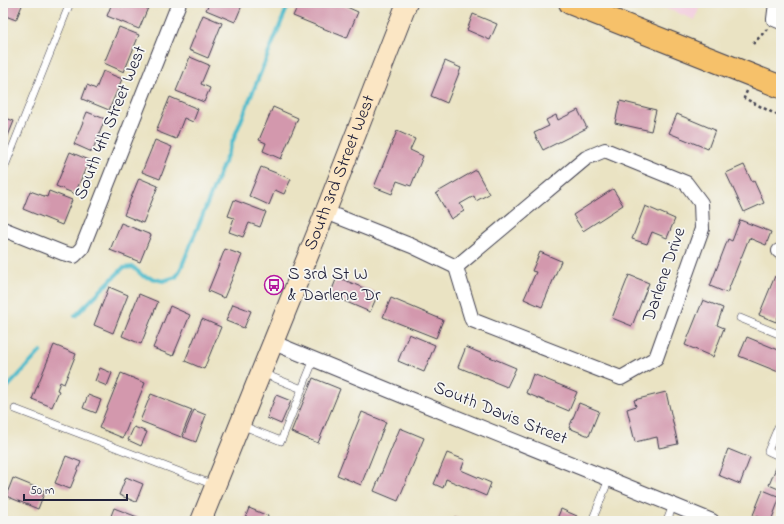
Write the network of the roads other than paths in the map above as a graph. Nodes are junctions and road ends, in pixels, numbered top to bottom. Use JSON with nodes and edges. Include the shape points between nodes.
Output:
{"nodes":[{"id":1,"x":70,"y":3,"type":"edge"},
{"id":2,"x":179,"y":3,"type":"edge"},
{"id":3,"x":407,"y":3,"type":"edge"},
{"id":4,"x":570,"y":3,"type":"edge"},
{"id":5,"x":776,"y":3,"type":"edge"},
{"id":6,"x":778,"y":21,"type":"edge"},
{"id":7,"x":781,"y":87,"type":"edge"},
{"id":8,"x":3,"y":171,"type":"edge"},
{"id":9,"x":326,"y":212,"type":"junction"},
{"id":10,"x":3,"y":229,"type":"edge"},
{"id":11,"x":456,"y":267,"type":"junction"},
{"id":12,"x":740,"y":318,"type":"dead end"},
{"id":13,"x":781,"y":335,"type":"edge"},
{"id":14,"x":274,"y":343,"type":"junction"},
{"id":15,"x":314,"y":359,"type":"junction"},
{"id":16,"x":261,"y":373,"type":"junction"},
{"id":17,"x":302,"y":389,"type":"junction"},
{"id":18,"x":15,"y":409,"type":"dead end"},
{"id":19,"x":781,"y":420,"type":"edge"},
{"id":20,"x":240,"y":425,"type":"junction"},
{"id":21,"x":781,"y":457,"type":"edge"},
{"id":22,"x":609,"y":479,"type":"junction"},
{"id":23,"x":216,"y":485,"type":"junction"},
{"id":24,"x":673,"y":505,"type":"junction"},
{"id":25,"x":201,"y":521,"type":"edge"},
{"id":26,"x":592,"y":521,"type":"edge"},
{"id":27,"x":667,"y":521,"type":"edge"},
{"id":28,"x":712,"y":521,"type":"edge"}],
"edges":[{"from":1,"to":8,"type":"lane"},
{"from":2,"to":10,"type":"street","name":"South 4th Street West","via":[[82,248],[74,256]]},
{"from":3,"to":9,"type":"main road","name":"South 3rd Street West"},
{"from":4,"to":7,"type":"highway"},
{"from":5,"to":6,"type":"street"},
{"from":9,"to":11,"type":"street","via":[[412,246]]},
{"from":9,"to":14,"type":"main road","name":"South 3rd Street West"},
{"from":11,"to":11,"type":"street","name":"Darlene Drive","via":[[472,320],[621,378],[656,358],[702,229],[701,203],[686,183],[605,150],[586,158]]},
{"from":12,"to":13,"type":"lane"},
{"from":14,"to":15,"type":"street","name":"South Davis Street"},
{"from":14,"to":16,"type":"main road","name":"South 3rd Street West"},
{"from":15,"to":17,"type":"lane"},
{"from":15,"to":22,"type":"street","name":"South Davis Street"},
{"from":16,"to":17,"type":"lane"},
{"from":16,"to":20,"type":"main road","name":"South 3rd Street West"},
{"from":17,"to":20,"type":"lane","via":[[281,441]]},
{"from":18,"to":23,"type":"lane"},
{"from":19,"to":21,"type":"lane","via":[[768,451]]},
{"from":20,"to":23,"type":"main road","name":"South 3rd Street West"},
{"from":22,"to":24,"type":"street","name":"South Davis Street"},
{"from":22,"to":26,"type":"lane"},
{"from":23,"to":25,"type":"main road","name":"South 3rd Street West"},
{"from":24,"to":27,"type":"lane"},
{"from":24,"to":28,"type":"street","name":"South Davis Street"}]}
